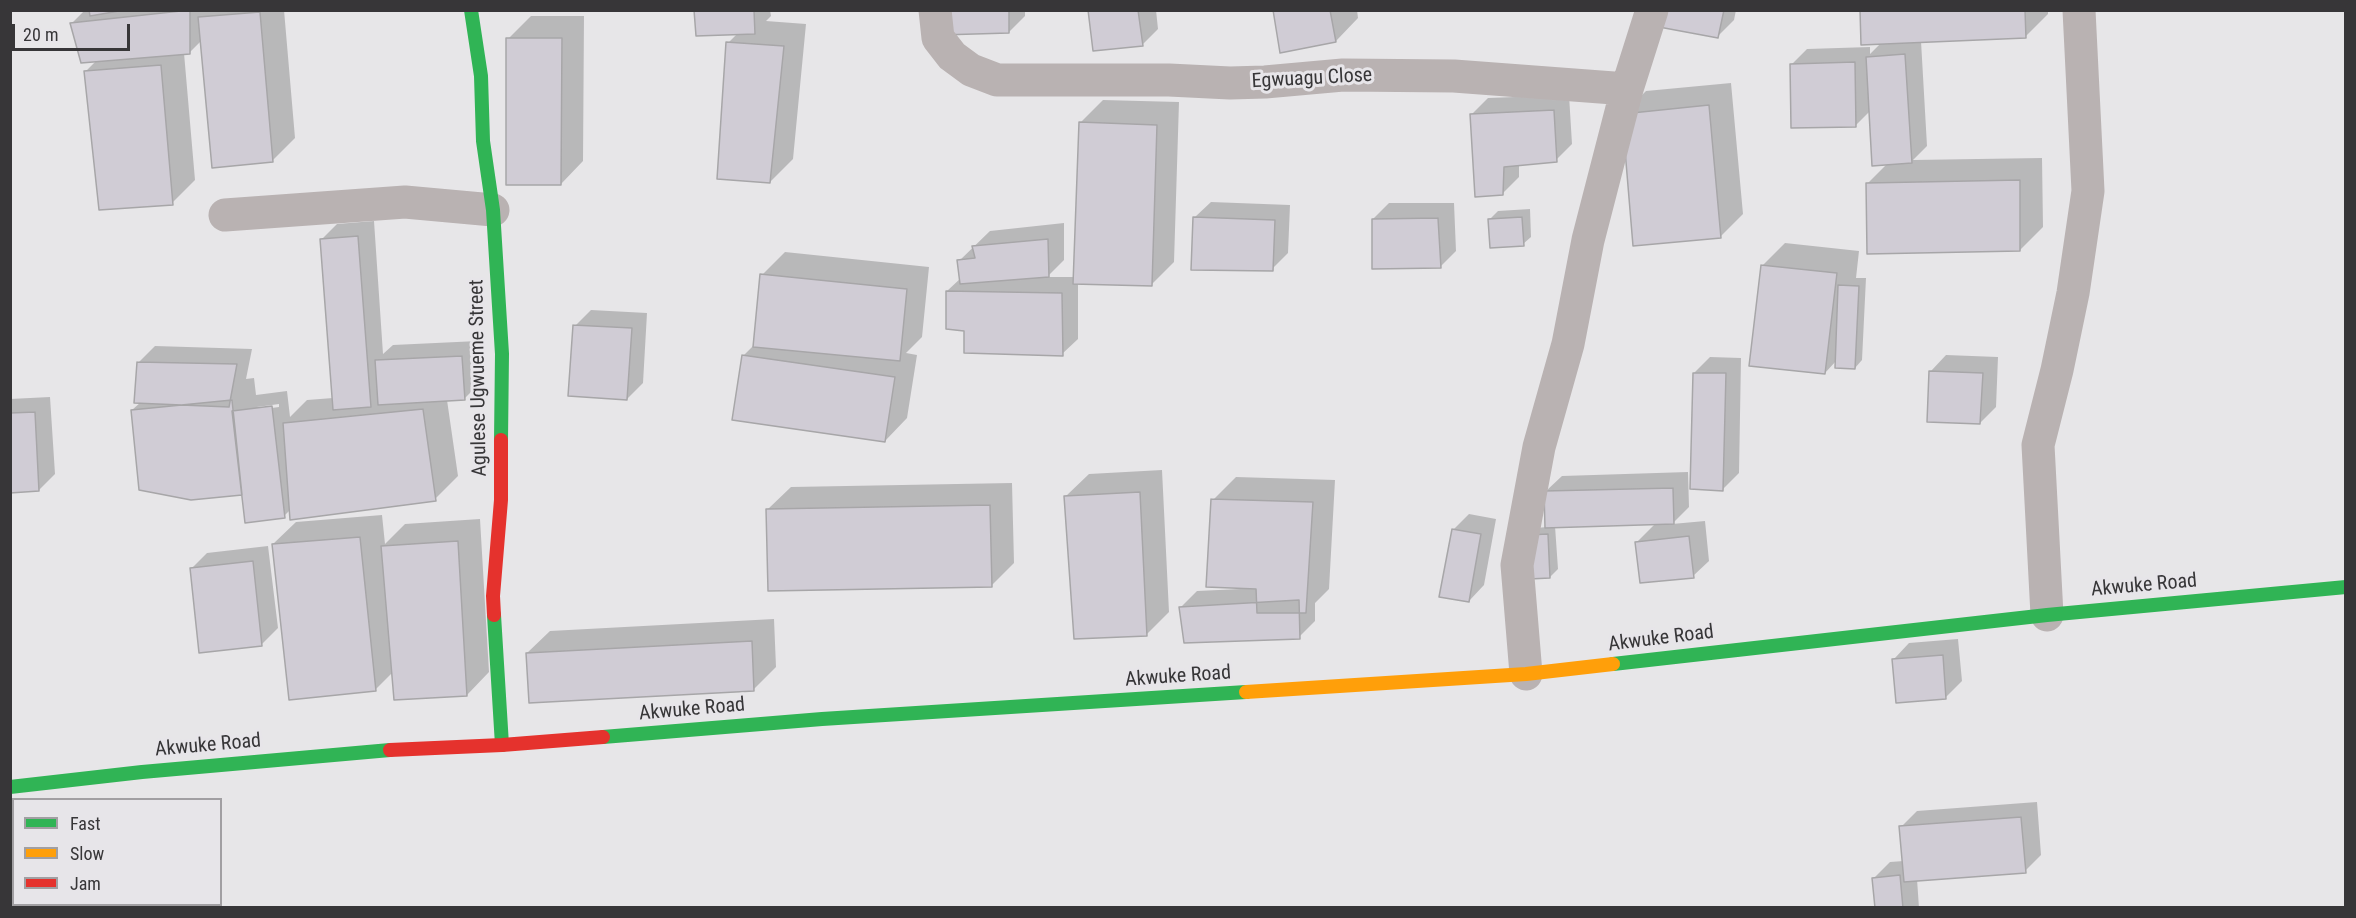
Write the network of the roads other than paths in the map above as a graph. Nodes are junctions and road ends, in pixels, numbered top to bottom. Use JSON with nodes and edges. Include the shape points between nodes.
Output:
{"nodes":[{"id":1,"x":471,"y":10,"type":"edge"},
{"id":2,"x":934,"y":10,"type":"edge"},
{"id":3,"x":1652,"y":10,"type":"edge"},
{"id":4,"x":2079,"y":10,"type":"edge"},
{"id":5,"x":1626,"y":88,"type":"junction"},
{"id":6,"x":493,"y":210,"type":"junction"},
{"id":7,"x":225,"y":215,"type":"dead end"},
{"id":8,"x":2346,"y":586,"type":"edge"},
{"id":9,"x":2047,"y":615,"type":"junction"},
{"id":10,"x":1526,"y":674,"type":"junction"},
{"id":11,"x":502,"y":745,"type":"junction"},
{"id":12,"x":10,"y":787,"type":"edge"}],
"edges":[{"from":1,"to":6,"type":"main road","name":"Agulese Ugwueme Street","via":[[482,76],[483,141]]},
{"from":2,"to":5,"type":"street","name":"Egwuagu Close","via":[[938,38],[952,56],[971,70],[997,80],[1265,82],[1343,75],[1443,75]]},
{"from":3,"to":5,"type":"street"},
{"from":4,"to":9,"type":"street","via":[[2088,191],[2073,293],[2038,445]]},
{"from":5,"to":10,"type":"street","via":[[1588,240],[1568,344],[1539,447],[1516,565]]},
{"from":6,"to":7,"type":"street","via":[[405,202]]},
{"from":6,"to":11,"type":"main road","name":"Agulese Ugwueme Street","via":[[502,354],[501,501],[493,596]]},
{"from":8,"to":9,"type":"main road","name":"Akwuke Road"},
{"from":9,"to":10,"type":"main road","name":"Akwuke Road"},
{"from":10,"to":11,"type":"main road","name":"Akwuke Road","via":[[822,719]]},
{"from":11,"to":12,"type":"main road","name":"Akwuke Road","via":[[421,747]]}]}
